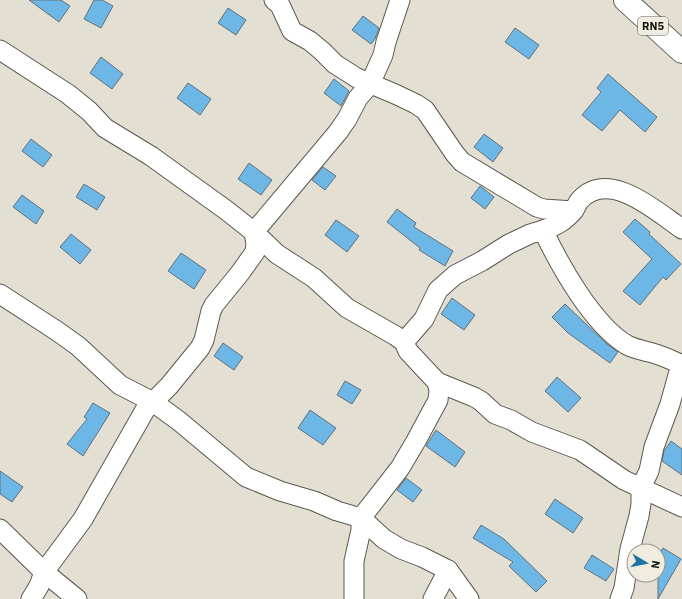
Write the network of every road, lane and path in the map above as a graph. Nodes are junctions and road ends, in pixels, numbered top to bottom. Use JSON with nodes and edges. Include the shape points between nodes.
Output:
{"nodes":[{"id":1,"x":274,"y":0,"type":"edge"},
{"id":2,"x":400,"y":0,"type":"edge"},
{"id":3,"x":625,"y":0,"type":"edge"},
{"id":4,"x":0,"y":50,"type":"edge"},
{"id":5,"x":682,"y":52,"type":"edge"},
{"id":6,"x":370,"y":84,"type":"junction"},
{"id":7,"x":573,"y":211,"type":"junction"},
{"id":8,"x":682,"y":229,"type":"edge"},
{"id":9,"x":543,"y":230,"type":"junction"},
{"id":10,"x":254,"y":232,"type":"junction"},
{"id":11,"x":0,"y":294,"type":"edge"},
{"id":12,"x":404,"y":342,"type":"junction"},
{"id":13,"x":682,"y":366,"type":"edge"},
{"id":14,"x":437,"y":382,"type":"junction"},
{"id":15,"x":152,"y":402,"type":"junction"},
{"id":16,"x":640,"y":487,"type":"junction"},
{"id":17,"x":682,"y":507,"type":"edge"},
{"id":18,"x":361,"y":518,"type":"junction"},
{"id":19,"x":0,"y":529,"type":"edge"},
{"id":20,"x":448,"y":570,"type":"junction"},
{"id":21,"x":44,"y":572,"type":"junction"},
{"id":22,"x":31,"y":599,"type":"edge"},
{"id":23,"x":77,"y":599,"type":"edge"},
{"id":24,"x":354,"y":599,"type":"edge"},
{"id":25,"x":433,"y":599,"type":"edge"},
{"id":26,"x":469,"y":599,"type":"edge"},
{"id":27,"x":620,"y":599,"type":"edge"}],
"edges":[{"from":1,"to":6,"type":"street","via":[[280,5],[292,31],[310,41],[335,64]]},
{"from":2,"to":6,"type":"street","via":[[384,55]]},
{"from":3,"to":5,"type":"highway","number":"RN5"},
{"from":4,"to":10,"type":"street","via":[[68,94],[105,128],[151,156]]},
{"from":6,"to":7,"type":"street","via":[[425,110],[462,162],[536,207]]},
{"from":6,"to":10,"type":"street","via":[[358,98],[338,132]]},
{"from":7,"to":8,"type":"street","via":[[588,193],[598,188],[607,188],[650,206]]},
{"from":7,"to":9,"type":"street","via":[[560,224]]},
{"from":9,"to":12,"type":"street","via":[[509,244],[455,275],[438,290],[424,319]]},
{"from":9,"to":13,"type":"street","via":[[586,305],[604,324],[626,345],[656,354]]},
{"from":10,"to":12,"type":"street","via":[[277,254],[314,278],[347,308]]},
{"from":10,"to":15,"type":"street","via":[[255,252],[214,305],[200,348],[183,371]]},
{"from":11,"to":15,"type":"street","via":[[78,346],[120,385]]},
{"from":12,"to":14,"type":"street","via":[[408,351]]},
{"from":13,"to":16,"type":"street","via":[[654,447],[649,471]]},
{"from":14,"to":16,"type":"street","via":[[474,397],[495,414],[532,432],[580,450],[617,476]]},
{"from":14,"to":18,"type":"street","via":[[438,400],[416,441],[400,468]]},
{"from":15,"to":18,"type":"street","via":[[246,477]]},
{"from":15,"to":21,"type":"street","via":[[83,518]]},
{"from":16,"to":17,"type":"street"},
{"from":16,"to":27,"type":"street","via":[[642,504]]},
{"from":18,"to":20,"type":"street","via":[[384,539]]},
{"from":18,"to":24,"type":"street","via":[[354,561]]},
{"from":19,"to":21,"type":"street"},
{"from":20,"to":25,"type":"street"},
{"from":20,"to":26,"type":"street"},
{"from":21,"to":22,"type":"street"},
{"from":21,"to":23,"type":"street"}]}
